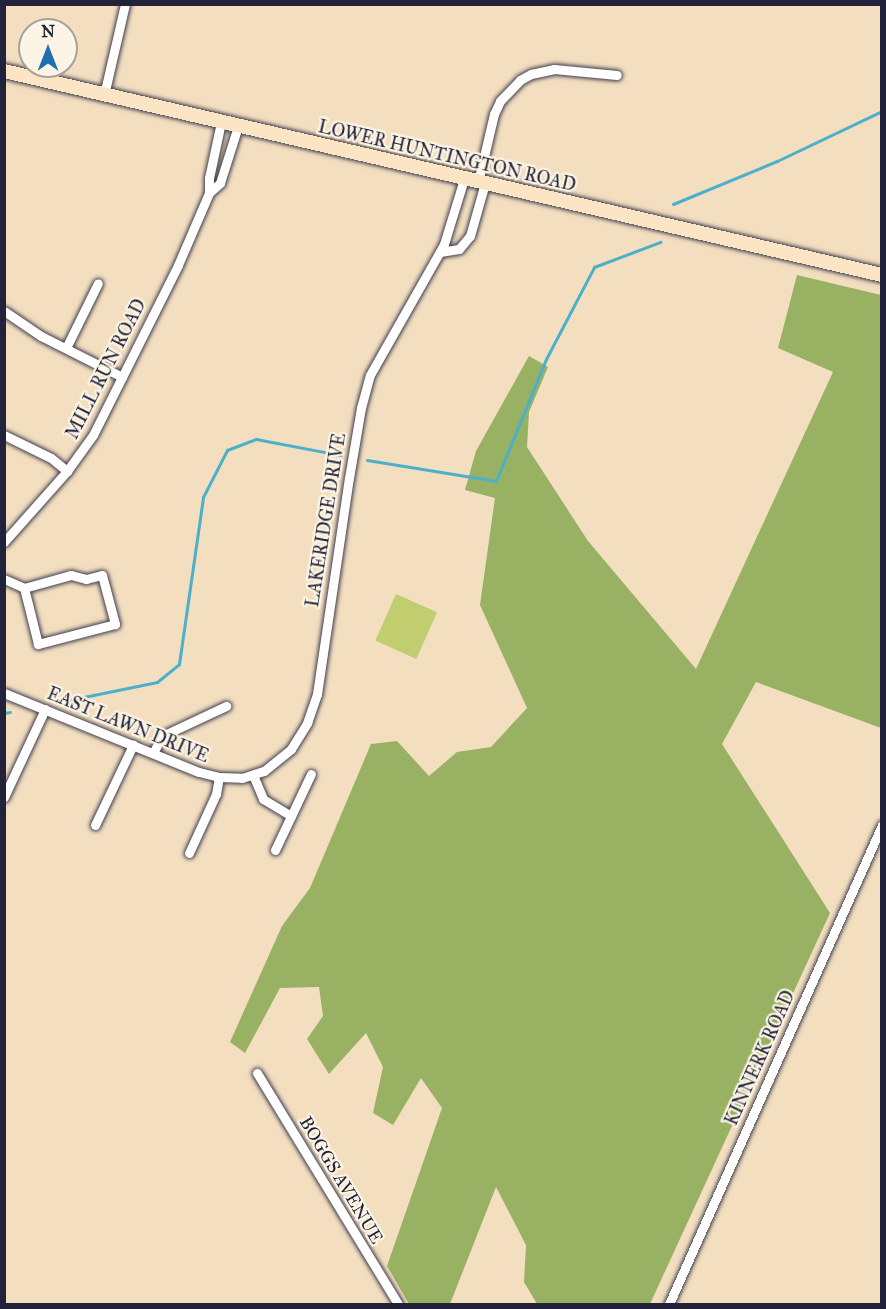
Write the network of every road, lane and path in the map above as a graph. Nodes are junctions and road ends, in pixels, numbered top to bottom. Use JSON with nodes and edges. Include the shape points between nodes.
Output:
{"nodes":[{"id":1,"x":125,"y":4,"type":"edge"},
{"id":2,"x":4,"y":71,"type":"edge"},
{"id":3,"x":617,"y":75,"type":"dead end"},
{"id":4,"x":104,"y":95,"type":"junction"},
{"id":5,"x":221,"y":122,"type":"junction"},
{"id":6,"x":238,"y":126,"type":"junction"},
{"id":7,"x":464,"y":179,"type":"junction"},
{"id":8,"x":482,"y":183,"type":"junction"},
{"id":9,"x":209,"y":193,"type":"junction"},
{"id":10,"x":440,"y":252,"type":"junction"},
{"id":11,"x":882,"y":275,"type":"edge"},
{"id":12,"x":98,"y":283,"type":"dead end"},
{"id":13,"x":4,"y":311,"type":"edge"},
{"id":14,"x":66,"y":348,"type":"junction"},
{"id":15,"x":122,"y":377,"type":"junction"},
{"id":16,"x":4,"y":435,"type":"edge"},
{"id":17,"x":67,"y":471,"type":"junction"},
{"id":18,"x":4,"y":542,"type":"edge"},
{"id":19,"x":4,"y":579,"type":"edge"},
{"id":20,"x":24,"y":588,"type":"junction"},
{"id":21,"x":4,"y":693,"type":"edge"},
{"id":22,"x":226,"y":706,"type":"dead end"},
{"id":23,"x":45,"y":709,"type":"junction"},
{"id":24,"x":133,"y":745,"type":"junction"},
{"id":25,"x":153,"y":753,"type":"junction"},
{"id":26,"x":311,"y":774,"type":"dead end"},
{"id":27,"x":253,"y":775,"type":"junction"},
{"id":28,"x":219,"y":777,"type":"junction"},
{"id":29,"x":242,"y":778,"type":"joint"},
{"id":30,"x":4,"y":797,"type":"edge"},
{"id":31,"x":291,"y":816,"type":"junction"},
{"id":32,"x":95,"y":825,"type":"dead end"},
{"id":33,"x":882,"y":825,"type":"edge"},
{"id":34,"x":275,"y":850,"type":"dead end"},
{"id":35,"x":189,"y":853,"type":"dead end"},
{"id":36,"x":257,"y":1073,"type":"dead end"},
{"id":37,"x":398,"y":1305,"type":"edge"},
{"id":38,"x":669,"y":1305,"type":"edge"}],
"edges":[{"from":1,"to":4,"type":"street"},
{"from":2,"to":4,"type":"main road","name":"LOWER HUNTINGTON ROAD"},
{"from":3,"to":8,"type":"street","via":[[554,69],[520,80],[504,95],[494,114]]},
{"from":4,"to":5,"type":"main road","name":"LOWER HUNTINGTON ROAD"},
{"from":5,"to":6,"type":"main road","name":"LOWER HUNTINGTON ROAD"},
{"from":5,"to":9,"type":"street","name":"MILL RUN ROAD"},
{"from":6,"to":7,"type":"main road","name":"LOWER HUNTINGTON ROAD"},
{"from":6,"to":9,"type":"street","name":"MILL RUN ROAD","via":[[220,183]]},
{"from":7,"to":8,"type":"main road","name":"LOWER HUNTINGTON ROAD"},
{"from":7,"to":10,"type":"street","name":"LAKERIDGE DRIVE"},
{"from":8,"to":10,"type":"street","via":[[470,236],[459,249]]},
{"from":8,"to":11,"type":"main road","name":"LOWER HUNTINGTON ROAD"},
{"from":9,"to":15,"type":"street","name":"MILL RUN ROAD"},
{"from":10,"to":27,"type":"street","name":"LAKERIDGE DRIVE","via":[[370,375],[363,398],[313,709],[291,749],[274,765]]},
{"from":12,"to":14,"type":"street"},
{"from":13,"to":14,"type":"street"},
{"from":14,"to":15,"type":"street"},
{"from":15,"to":17,"type":"street","name":"MILL RUN ROAD","via":[[93,435]]},
{"from":16,"to":17,"type":"street","via":[[51,458]]},
{"from":17,"to":18,"type":"street","name":"MILL RUN ROAD"},
{"from":19,"to":20,"type":"street"},
{"from":20,"to":20,"type":"street","via":[[71,575],[86,579],[102,575],[115,624],[39,644]]},
{"from":21,"to":23,"type":"street","name":"EAST LAWN DRIVE"},
{"from":22,"to":25,"type":"street","via":[[162,736]]},
{"from":23,"to":24,"type":"street","name":"EAST LAWN DRIVE"},
{"from":23,"to":30,"type":"street"},
{"from":24,"to":25,"type":"street","name":"EAST LAWN DRIVE"},
{"from":24,"to":32,"type":"street"},
{"from":25,"to":28,"type":"street","name":"EAST LAWN DRIVE"},
{"from":26,"to":31,"type":"street"},
{"from":27,"to":29,"type":"street","name":"LAKERIDGE DRIVE"},
{"from":27,"to":31,"type":"street","via":[[263,799]]},
{"from":28,"to":29,"type":"street","name":"EAST LAWN DRIVE"},
{"from":28,"to":35,"type":"street","via":[[216,794]]},
{"from":31,"to":34,"type":"street"},
{"from":33,"to":38,"type":"street","name":"KINNERK ROAD"},
{"from":36,"to":37,"type":"street","name":"BOGGS AVENUE"}]}
